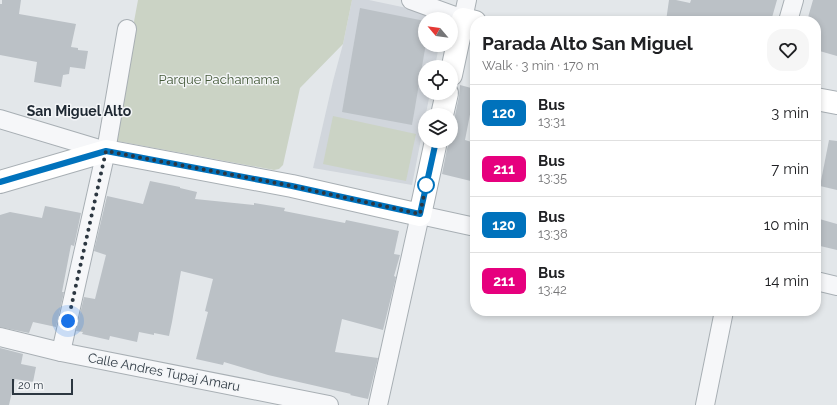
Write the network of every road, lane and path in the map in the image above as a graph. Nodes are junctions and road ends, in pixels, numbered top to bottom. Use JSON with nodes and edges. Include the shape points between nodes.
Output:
{"nodes":[{"id":1,"x":411,"y":0,"type":"edge"},
{"id":2,"x":794,"y":0,"type":"edge"},
{"id":3,"x":469,"y":14,"type":"edge"},
{"id":4,"x":789,"y":16,"type":"edge"},
{"id":5,"x":127,"y":29,"type":"dead end"},
{"id":6,"x":455,"y":60,"type":"edge"},
{"id":7,"x":821,"y":100,"type":"edge"},
{"id":8,"x":837,"y":103,"type":"edge"},
{"id":9,"x":0,"y":118,"type":"edge"},
{"id":10,"x":434,"y":148,"type":"edge"},
{"id":11,"x":106,"y":151,"type":"junction"},
{"id":12,"x":0,"y":182,"type":"edge"},
{"id":13,"x":420,"y":214,"type":"junction"},
{"id":14,"x":470,"y":226,"type":"edge"},
{"id":15,"x":821,"y":283,"type":"edge"},
{"id":16,"x":837,"y":286,"type":"edge"},
{"id":17,"x":723,"y":316,"type":"edge"},
{"id":18,"x":0,"y":337,"type":"edge"},
{"id":19,"x":62,"y":352,"type":"junction"},
{"id":20,"x":329,"y":405,"type":"edge"},
{"id":21,"x":378,"y":405,"type":"edge"},
{"id":22,"x":705,"y":405,"type":"edge"}],
"edges":[{"from":1,"to":3,"type":"street"},
{"from":2,"to":4,"type":"street"},
{"from":3,"to":6,"type":"street"},
{"from":5,"to":11,"type":"street"},
{"from":7,"to":8,"type":"street"},
{"from":9,"to":11,"type":"street"},
{"from":10,"to":13,"type":"street"},
{"from":11,"to":12,"type":"street"},
{"from":11,"to":13,"type":"street","via":[[292,186]]},
{"from":11,"to":19,"type":"street"},
{"from":13,"to":14,"type":"street"},
{"from":13,"to":21,"type":"street"},
{"from":15,"to":16,"type":"street"},
{"from":17,"to":22,"type":"street"},
{"from":18,"to":19,"type":"street","name":"Calle Andres Tupaj Amaru"},
{"from":19,"to":20,"type":"street","name":"Calle Andres Tupaj Amaru"}]}
